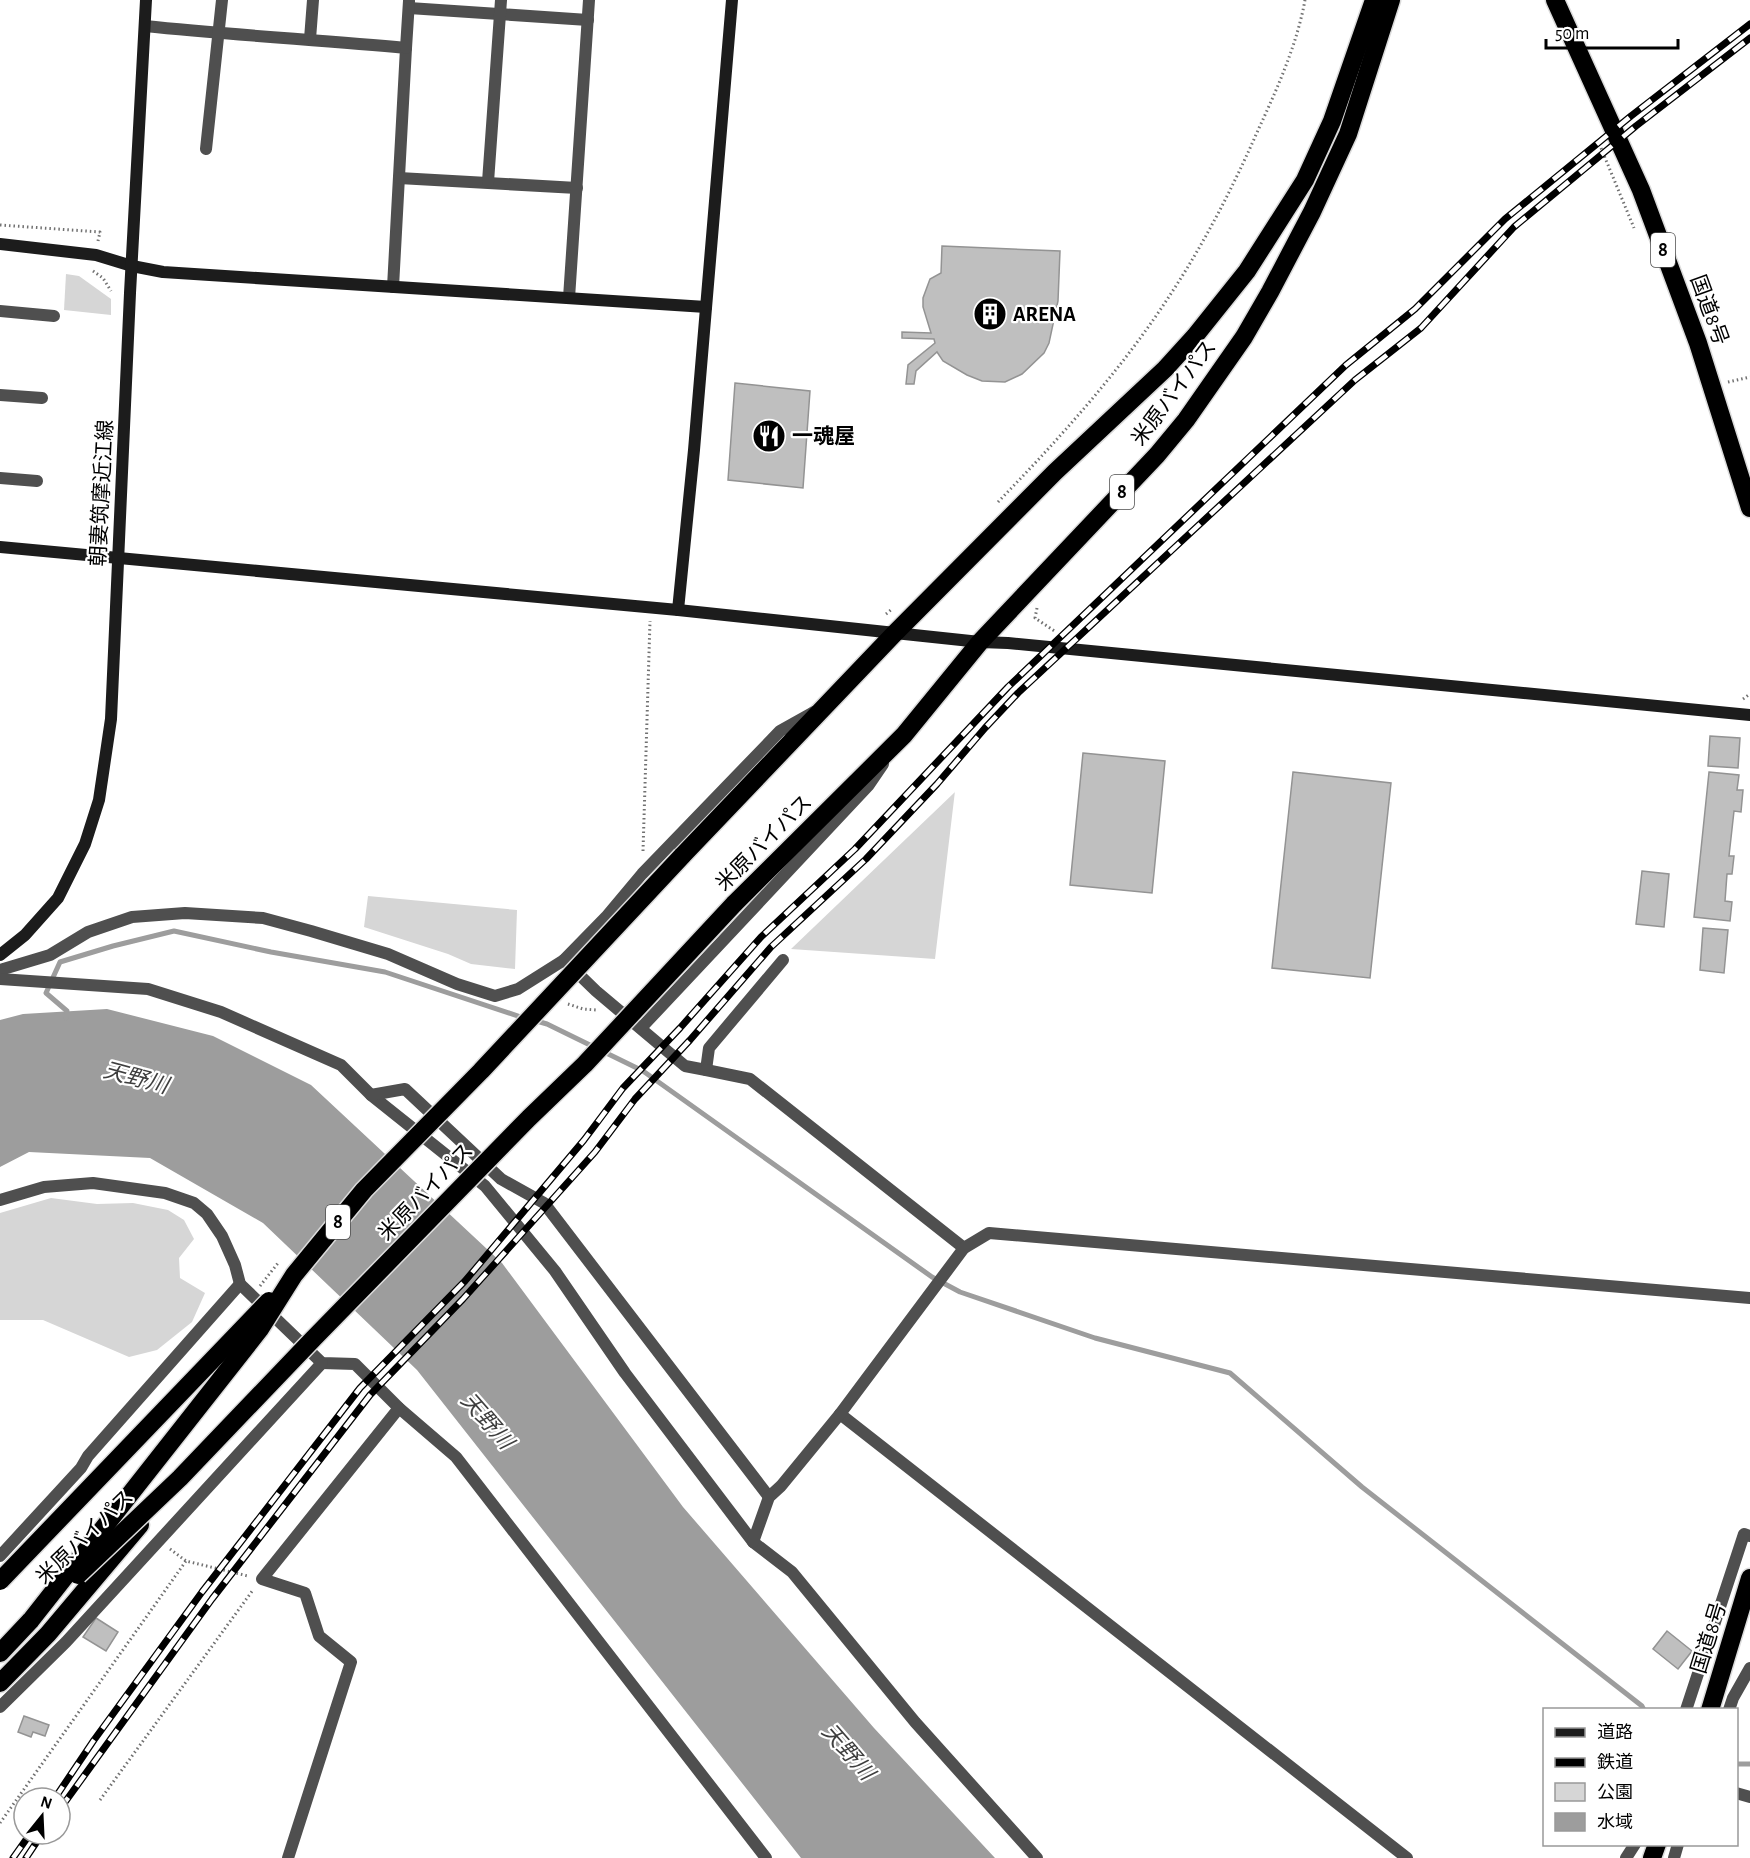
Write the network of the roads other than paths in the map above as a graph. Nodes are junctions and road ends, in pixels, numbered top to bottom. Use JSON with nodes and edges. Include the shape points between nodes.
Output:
{"nodes":[{"id":1,"x":146,"y":0,"type":"edge"},
{"id":2,"x":222,"y":0,"type":"edge"},
{"id":3,"x":313,"y":0,"type":"edge"},
{"id":4,"x":501,"y":0,"type":"edge"},
{"id":5,"x":590,"y":0,"type":"edge"},
{"id":6,"x":732,"y":0,"type":"edge"},
{"id":7,"x":1374,"y":0,"type":"edge"},
{"id":8,"x":1391,"y":0,"type":"edge"},
{"id":9,"x":1556,"y":0,"type":"edge"},
{"id":10,"x":409,"y":4,"type":"edge"},
{"id":11,"x":500,"y":14,"type":"junction"},
{"id":12,"x":588,"y":20,"type":"junction"},
{"id":13,"x":145,"y":26,"type":"junction"},
{"id":14,"x":218,"y":34,"type":"junction"},
{"id":15,"x":310,"y":39,"type":"junction"},
{"id":16,"x":406,"y":48,"type":"junction"},
{"id":17,"x":206,"y":149,"type":"dead end"},
{"id":18,"x":399,"y":178,"type":"junction"},
{"id":19,"x":489,"y":182,"type":"junction"},
{"id":20,"x":577,"y":188,"type":"junction"},
{"id":21,"x":0,"y":244,"type":"edge"},
{"id":22,"x":132,"y":266,"type":"junction"},
{"id":23,"x":393,"y":287,"type":"junction"},
{"id":24,"x":569,"y":298,"type":"junction"},
{"id":25,"x":706,"y":307,"type":"junction"},
{"id":26,"x":0,"y":311,"type":"edge"},
{"id":27,"x":54,"y":316,"type":"dead end"},
{"id":28,"x":0,"y":395,"type":"edge"},
{"id":29,"x":42,"y":398,"type":"dead end"},
{"id":30,"x":0,"y":478,"type":"edge"},
{"id":31,"x":37,"y":481,"type":"dead end"},
{"id":32,"x":1750,"y":508,"type":"edge"},
{"id":33,"x":0,"y":547,"type":"edge"},
{"id":34,"x":118,"y":558,"type":"junction"},
{"id":35,"x":678,"y":610,"type":"junction"},
{"id":36,"x":894,"y":634,"type":"junction"},
{"id":37,"x":980,"y":642,"type":"junction"},
{"id":38,"x":831,"y":702,"type":"junction"},
{"id":39,"x":1750,"y":715,"type":"edge"},
{"id":40,"x":904,"y":735,"type":"junction"},
{"id":41,"x":0,"y":955,"type":"edge"},
{"id":42,"x":564,"y":960,"type":"junction"},
{"id":43,"x":783,"y":960,"type":"dead end"},
{"id":44,"x":0,"y":970,"type":"edge"},
{"id":45,"x":0,"y":979,"type":"edge"},
{"id":46,"x":641,"y":1028,"type":"junction"},
{"id":47,"x":706,"y":1070,"type":"junction"},
{"id":48,"x":371,"y":1095,"type":"junction"},
{"id":49,"x":0,"y":1200,"type":"edge"},
{"id":50,"x":964,"y":1248,"type":"junction"},
{"id":51,"x":294,"y":1275,"type":"junction"},
{"id":52,"x":240,"y":1284,"type":"junction"},
{"id":53,"x":1750,"y":1298,"type":"edge"},
{"id":54,"x":322,"y":1363,"type":"junction"},
{"id":55,"x":399,"y":1408,"type":"junction"},
{"id":56,"x":840,"y":1414,"type":"junction"},
{"id":57,"x":180,"y":1478,"type":"junction"},
{"id":58,"x":769,"y":1497,"type":"junction"},
{"id":59,"x":1750,"y":1536,"type":"edge"},
{"id":60,"x":753,"y":1542,"type":"junction"},
{"id":61,"x":0,"y":1556,"type":"edge"},
{"id":62,"x":1750,"y":1578,"type":"edge"},
{"id":63,"x":0,"y":1581,"type":"edge"},
{"id":64,"x":31,"y":1620,"type":"junction"},
{"id":65,"x":0,"y":1653,"type":"edge"},
{"id":66,"x":1750,"y":1668,"type":"edge"},
{"id":67,"x":0,"y":1683,"type":"edge"},
{"id":68,"x":1726,"y":1700,"type":"edge"},
{"id":69,"x":0,"y":1707,"type":"edge"},
{"id":70,"x":1687,"y":1708,"type":"edge"},
{"id":71,"x":1713,"y":1708,"type":"edge"},
{"id":72,"x":288,"y":1858,"type":"edge"},
{"id":73,"x":766,"y":1858,"type":"edge"},
{"id":74,"x":1037,"y":1858,"type":"edge"},
{"id":75,"x":1407,"y":1858,"type":"edge"}],
"edges":[{"from":1,"to":13,"type":"street","name":"朝妻筑摩近江線"},
{"from":2,"to":14,"type":"street"},
{"from":3,"to":15,"type":"street"},
{"from":4,"to":11,"type":"street"},
{"from":5,"to":12,"type":"street"},
{"from":6,"to":25,"type":"street"},
{"from":7,"to":36,"type":"highway","name":"米原バイパス","number":"8","via":[[1332,121],[1305,180],[1247,271],[1165,369],[1055,472]]},
{"from":8,"to":37,"type":"highway","name":"米原バイパス","number":"8","via":[[1348,134],[1312,212],[1244,337],[1157,455]]},
{"from":9,"to":32,"type":"highway","name":"国道8号","number":"8","via":[[1641,190],[1698,344]]},
{"from":10,"to":11,"type":"street"},
{"from":10,"to":16,"type":"street"},
{"from":11,"to":12,"type":"street"},
{"from":11,"to":19,"type":"street"},
{"from":12,"to":20,"type":"street"},
{"from":13,"to":14,"type":"street"},
{"from":13,"to":22,"type":"street","name":"朝妻筑摩近江線"},
{"from":14,"to":15,"type":"street"},
{"from":14,"to":17,"type":"street"},
{"from":15,"to":16,"type":"street"},
{"from":16,"to":18,"type":"street"},
{"from":18,"to":19,"type":"street"},
{"from":18,"to":23,"type":"street"},
{"from":19,"to":20,"type":"street"},
{"from":20,"to":24,"type":"street"},
{"from":21,"to":22,"type":"street","via":[[96,255]]},
{"from":22,"to":23,"type":"street","via":[[163,272]]},
{"from":22,"to":34,"type":"street","name":"朝妻筑摩近江線"},
{"from":23,"to":24,"type":"street"},
{"from":24,"to":25,"type":"street"},
{"from":25,"to":35,"type":"street"},
{"from":26,"to":27,"type":"street"},
{"from":28,"to":29,"type":"street"},
{"from":30,"to":31,"type":"street"},
{"from":33,"to":34,"type":"street"},
{"from":34,"to":35,"type":"street"},
{"from":34,"to":41,"type":"street","name":"朝妻筑摩近江線","via":[[111,719],[99,800],[85,844],[58,898],[25,935]]},
{"from":35,"to":36,"type":"street"},
{"from":36,"to":37,"type":"street"},
{"from":36,"to":38,"type":"highway","name":"米原バイパス","number":"8"},
{"from":37,"to":39,"type":"street"},
{"from":37,"to":40,"type":"highway","name":"米原バイパス","number":"8"},
{"from":38,"to":42,"type":"street","via":[[780,731]]},
{"from":38,"to":51,"type":"highway","name":"米原バイパス","number":"8","bridge":true,"via":[[364,1190]]},
{"from":40,"to":46,"type":"street","via":[[868,786]]},
{"from":40,"to":57,"type":"highway","name":"米原バイパス","number":"8","bridge":true,"via":[[734,904],[585,1064]]},
{"from":42,"to":44,"type":"street","via":[[518,989],[495,996],[388,954],[302,928],[263,918],[185,913],[132,917],[88,932],[50,956]]},
{"from":42,"to":46,"type":"street"},
{"from":43,"to":47,"type":"street","via":[[709,1048]]},
{"from":45,"to":48,"type":"street","via":[[148,989],[221,1012],[341,1065]]},
{"from":46,"to":47,"type":"street","via":[[685,1066]]},
{"from":47,"to":50,"type":"street","via":[[750,1078]]},
{"from":48,"to":58,"type":"street","via":[[405,1089],[501,1179],[544,1203]]},
{"from":48,"to":60,"type":"street","via":[[485,1186],[555,1271],[625,1373]]},
{"from":49,"to":52,"type":"street","via":[[44,1187],[93,1183],[165,1193],[194,1203],[222,1236]]},
{"from":50,"to":53,"type":"street","via":[[989,1233]]},
{"from":50,"to":56,"type":"street"},
{"from":51,"to":63,"type":"highway","bridge":true},
{"from":51,"to":64,"type":"highway","name":"米原バイパス","number":"8","bridge":true,"via":[[260,1329]]},
{"from":52,"to":54,"type":"street"},
{"from":52,"to":61,"type":"street"},
{"from":54,"to":55,"type":"street","via":[[355,1364]]},
{"from":54,"to":69,"type":"street","via":[[66,1642]]},
{"from":55,"to":72,"type":"street","via":[[262,1579],[305,1593],[319,1636],[351,1662]]},
{"from":55,"to":73,"type":"street","via":[[456,1457]]},
{"from":56,"to":58,"type":"street"},
{"from":56,"to":75,"type":"street"},
{"from":57,"to":64,"type":"highway","name":"米原バイパス","number":"8","bridge":true},
{"from":57,"to":67,"type":"highway","bridge":true,"via":[[48,1634]]},
{"from":58,"to":60,"type":"street"},
{"from":59,"to":70,"type":"street","via":[[1744,1534]]},
{"from":60,"to":74,"type":"street","via":[[792,1572],[915,1722]]},
{"from":62,"to":68,"type":"highway","name":"国道8号"},
{"from":64,"to":65,"type":"highway","name":"米原バイパス","number":"8"},
{"from":66,"to":68,"type":"street"},
{"from":68,"to":71,"type":"highway","name":"国道8号"}]}
